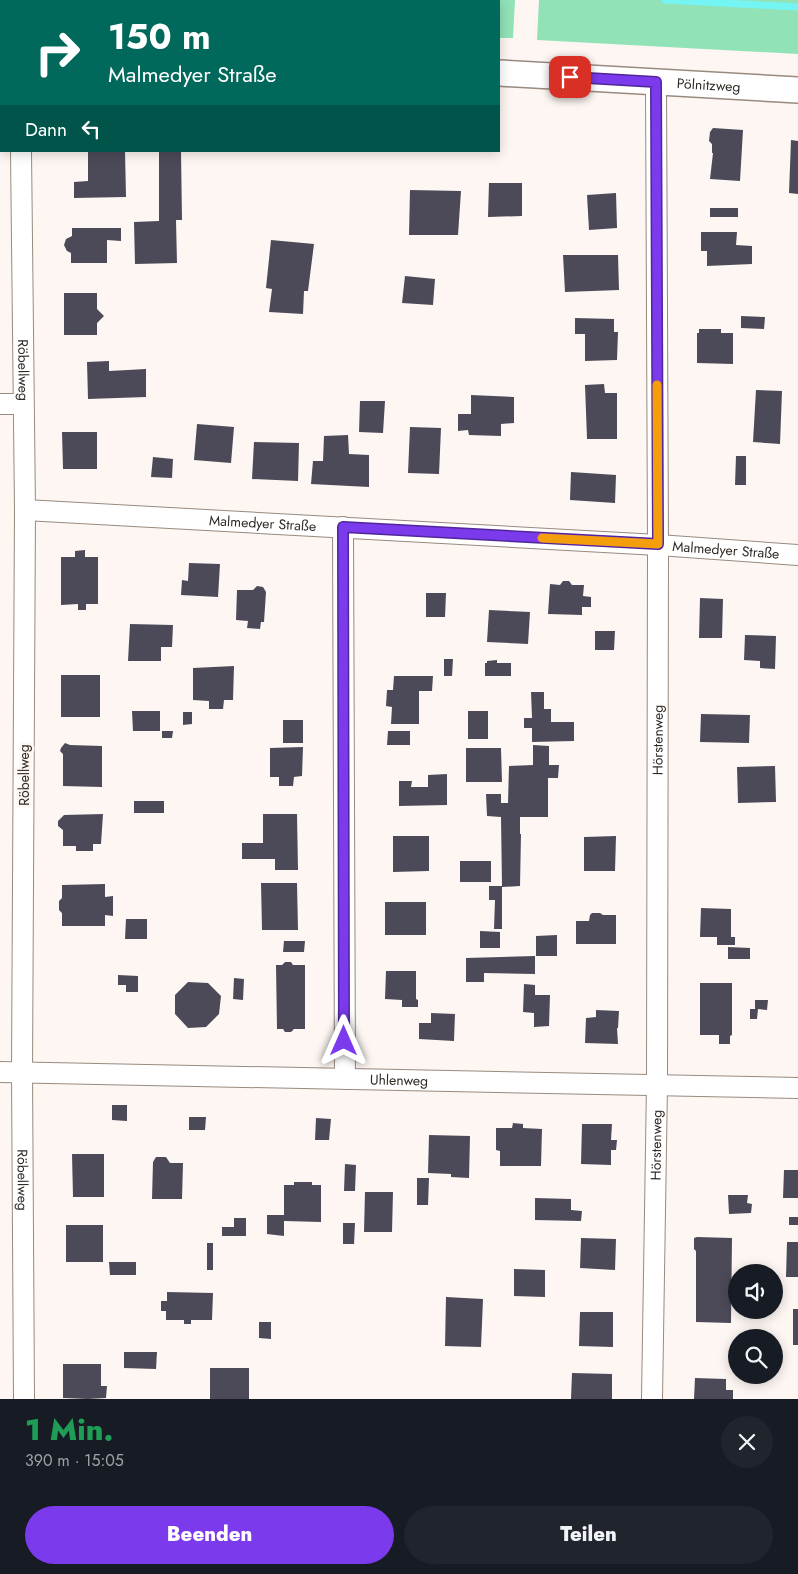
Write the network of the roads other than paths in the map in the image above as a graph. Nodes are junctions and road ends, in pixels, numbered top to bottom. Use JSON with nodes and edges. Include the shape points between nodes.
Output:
{"nodes":[{"id":1,"x":500,"y":73,"type":"edge"},
{"id":2,"x":656,"y":82,"type":"junction"},
{"id":3,"x":798,"y":90,"type":"edge"},
{"id":4,"x":21,"y":152,"type":"edge"},
{"id":5,"x":0,"y":404,"type":"edge"},
{"id":6,"x":23,"y":404,"type":"junction"},
{"id":7,"x":25,"y":510,"type":"junction"},
{"id":8,"x":343,"y":527,"type":"junction"},
{"id":9,"x":658,"y":544,"type":"junction"},
{"id":10,"x":798,"y":555,"type":"edge"},
{"id":11,"x":0,"y":1072,"type":"edge"},
{"id":12,"x":22,"y":1072,"type":"junction"},
{"id":13,"x":345,"y":1079,"type":"junction"},
{"id":14,"x":657,"y":1085,"type":"junction"},
{"id":15,"x":798,"y":1088,"type":"edge"},
{"id":16,"x":24,"y":1399,"type":"edge"},
{"id":17,"x":652,"y":1399,"type":"edge"}],
"edges":[{"from":1,"to":2,"type":"street","name":"Pölnitzweg"},
{"from":2,"to":3,"type":"street","name":"Pölnitzweg"},
{"from":2,"to":9,"type":"street","name":"Hörstenweg"},
{"from":4,"to":6,"type":"street","name":"Röbellweg"},
{"from":5,"to":6,"type":"street"},
{"from":6,"to":7,"type":"street","name":"Röbellweg"},
{"from":7,"to":8,"type":"street","name":"Malmedyer Straße"},
{"from":7,"to":12,"type":"street","name":"Röbellweg"},
{"from":8,"to":9,"type":"street","name":"Malmedyer Straße"},
{"from":8,"to":13,"type":"street"},
{"from":9,"to":10,"type":"street","name":"Malmedyer Straße"},
{"from":9,"to":14,"type":"street","name":"Hörstenweg"},
{"from":11,"to":12,"type":"street","name":"Uhlenweg"},
{"from":12,"to":13,"type":"street","name":"Uhlenweg"},
{"from":12,"to":16,"type":"street","name":"Röbellweg"},
{"from":13,"to":14,"type":"street","name":"Uhlenweg"},
{"from":14,"to":15,"type":"street","name":"Uhlenweg"},
{"from":14,"to":17,"type":"street","name":"Hörstenweg"}]}
